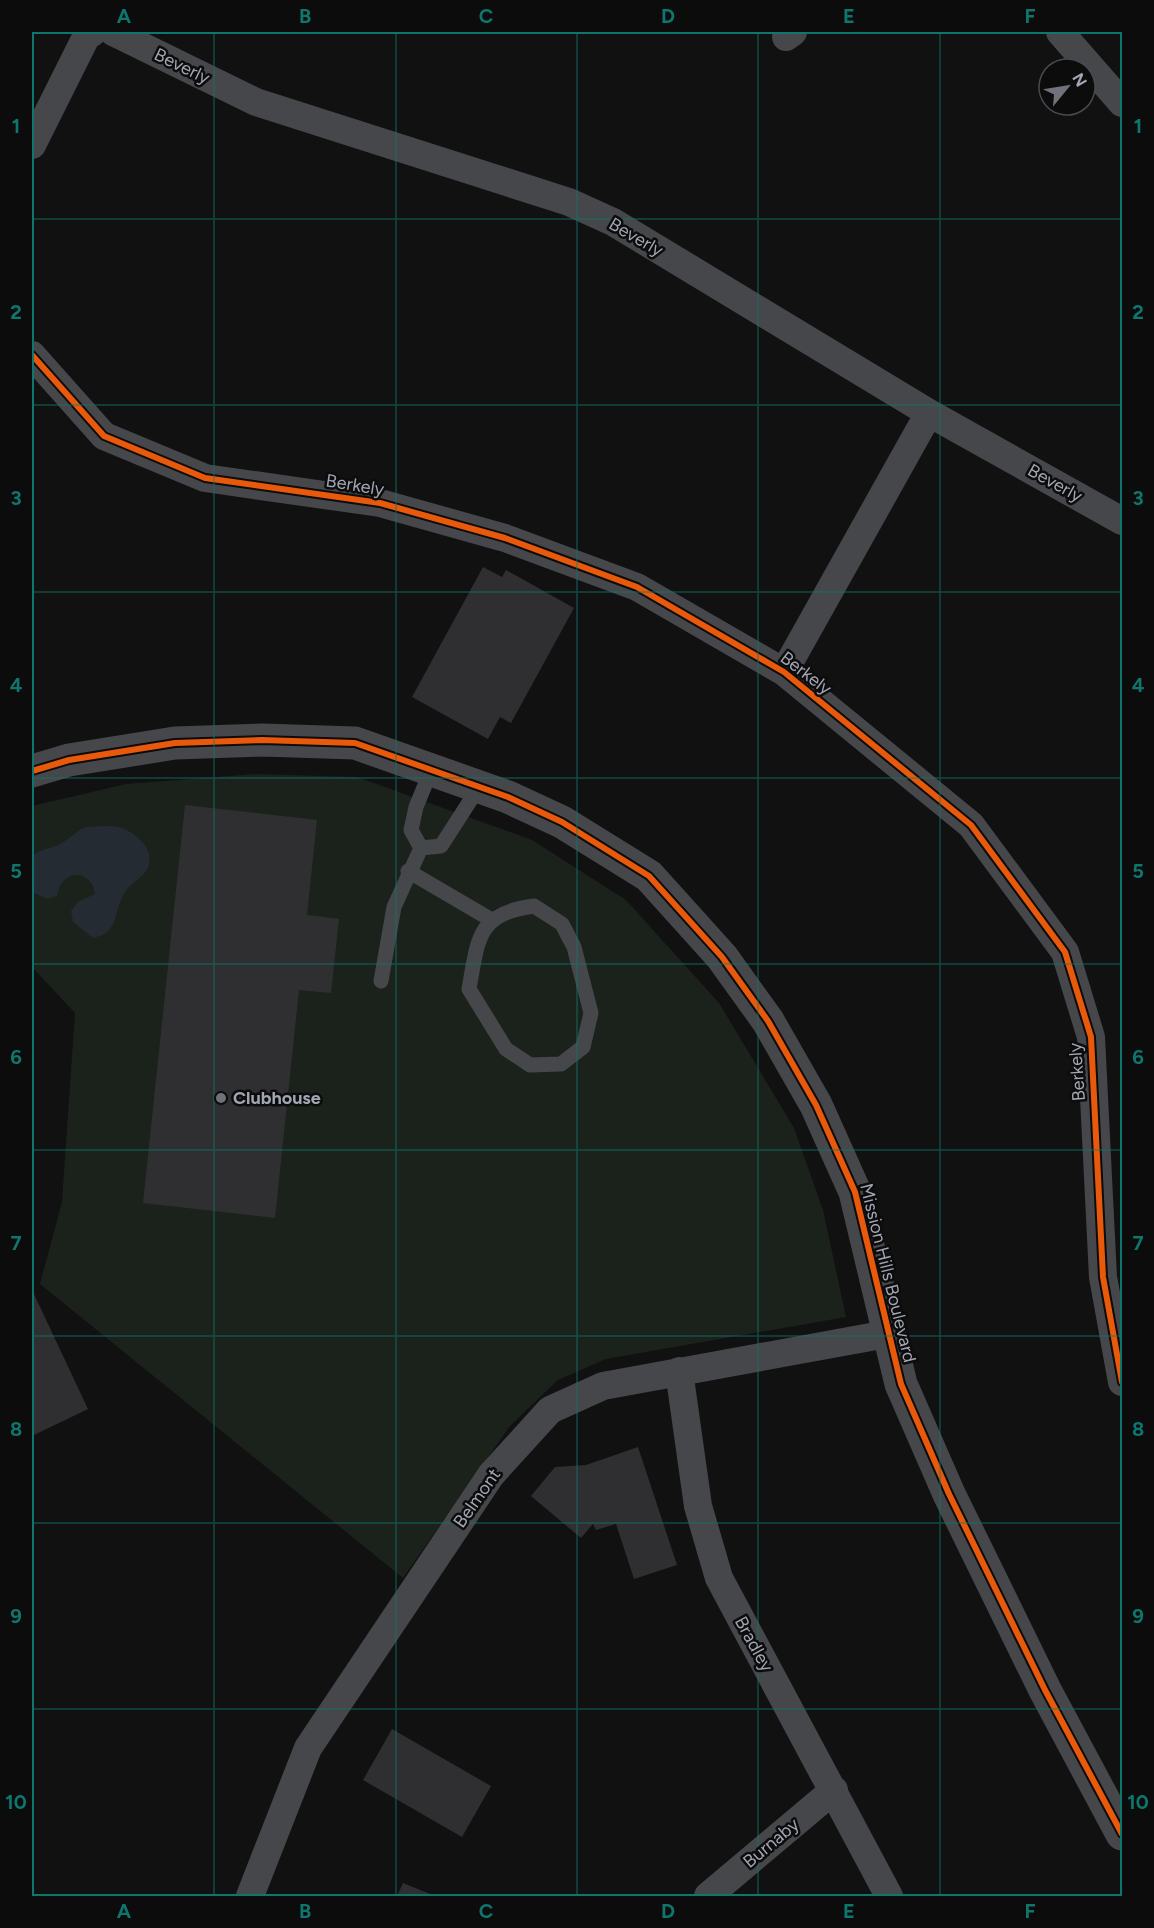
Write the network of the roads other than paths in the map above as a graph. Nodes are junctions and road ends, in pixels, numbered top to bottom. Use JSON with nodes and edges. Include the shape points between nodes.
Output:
{"nodes":[{"id":1,"x":93,"y":32,"type":"edge"},
{"id":2,"x":113,"y":32,"type":"edge"},
{"id":3,"x":1060,"y":32,"type":"edge"},
{"id":4,"x":1122,"y":103,"type":"edge"},
{"id":5,"x":32,"y":145,"type":"edge"},
{"id":6,"x":32,"y":355,"type":"edge"},
{"id":7,"x":929,"y":413,"type":"junction"},
{"id":8,"x":1122,"y":521,"type":"edge"},
{"id":9,"x":784,"y":672,"type":"junction"},
{"id":10,"x":432,"y":768,"type":"junction"},
{"id":11,"x":32,"y":771,"type":"edge"},
{"id":12,"x":479,"y":787,"type":"junction"},
{"id":13,"x":421,"y":848,"type":"junction"},
{"id":14,"x":408,"y":871,"type":"junction"},
{"id":15,"x":490,"y":920,"type":"junction"},
{"id":16,"x":381,"y":981,"type":"dead end"},
{"id":17,"x":887,"y":1334,"type":"junction"},
{"id":18,"x":679,"y":1371,"type":"junction"},
{"id":19,"x":1122,"y":1382,"type":"edge"},
{"id":20,"x":834,"y":1790,"type":"junction"},
{"id":21,"x":1122,"y":1834,"type":"edge"},
{"id":22,"x":250,"y":1896,"type":"edge"},
{"id":23,"x":708,"y":1896,"type":"edge"},
{"id":24,"x":889,"y":1896,"type":"edge"}],
"edges":[{"from":1,"to":5,"type":"street","via":[[86,37]]},
{"from":2,"to":7,"type":"street","name":"Beverly","via":[[256,102],[569,202],[613,222]]},
{"from":3,"to":4,"type":"street"},
{"from":6,"to":9,"type":"street","name":"Berkely","via":[[104,436],[205,478],[380,503],[506,538],[637,587]]},
{"from":7,"to":8,"type":"street","name":"Beverly"},
{"from":7,"to":9,"type":"street"},
{"from":9,"to":19,"type":"street","name":"Berkely","via":[[971,825],[1065,952],[1091,1037],[1102,1277]]},
{"from":10,"to":11,"type":"street","name":"Mission Hills Boulevard","via":[[355,743],[262,740],[175,743],[69,760]]},
{"from":10,"to":12,"type":"street","name":"Mission Hills Boulevard"},
{"from":10,"to":13,"type":"lane","via":[[411,830]]},
{"from":12,"to":13,"type":"lane","via":[[441,846]]},
{"from":12,"to":17,"type":"street","name":"Mission Hills Boulevard","via":[[562,822],[649,876],[722,957],[768,1022],[816,1105],[855,1192]]},
{"from":13,"to":14,"type":"lane"},
{"from":14,"to":15,"type":"lane"},
{"from":14,"to":16,"type":"lane","via":[[394,907]]},
{"from":15,"to":15,"type":"lane","via":[[476,949],[469,989],[506,1049],[530,1065],[561,1064],[583,1047],[591,1013],[574,947],[562,924],[534,906],[508,909]]},
{"from":17,"to":18,"type":"street","name":"Belmont"},
{"from":17,"to":21,"type":"street","name":"Mission Hills Boulevard","via":[[901,1384],[949,1494]]},
{"from":18,"to":20,"type":"street","name":"Bradley","via":[[699,1506],[718,1578]]},
{"from":18,"to":22,"type":"street","name":"Belmont","via":[[603,1386],[550,1410],[491,1475],[308,1748]]},
{"from":20,"to":23,"type":"street","name":"Burnaby"},
{"from":20,"to":24,"type":"street","name":"Bradley"}]}
